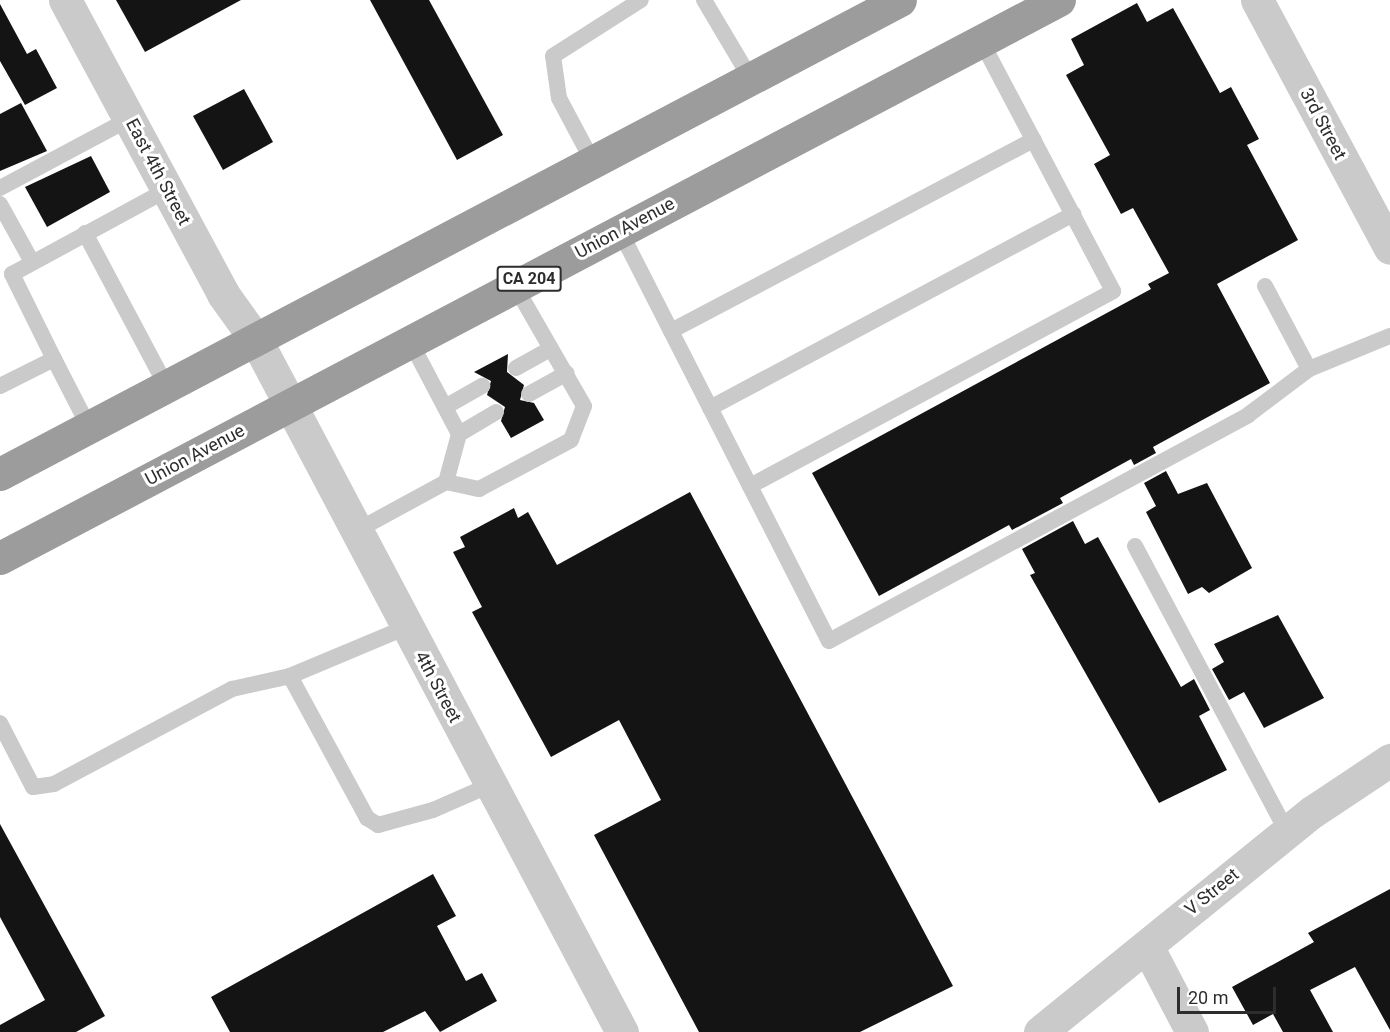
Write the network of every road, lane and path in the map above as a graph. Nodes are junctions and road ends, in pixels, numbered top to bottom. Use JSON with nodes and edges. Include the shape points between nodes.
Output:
{"nodes":[{"id":1,"x":65,"y":0,"type":"edge"},
{"id":2,"x":641,"y":0,"type":"edge"},
{"id":3,"x":704,"y":0,"type":"edge"},
{"id":4,"x":900,"y":0,"type":"edge"},
{"id":5,"x":1059,"y":0,"type":"edge"},
{"id":6,"x":1257,"y":0,"type":"edge"},
{"id":7,"x":981,"y":41,"type":"junction"},
{"id":8,"x":751,"y":79,"type":"junction"},
{"id":9,"x":129,"y":119,"type":"junction"},
{"id":10,"x":1034,"y":140,"type":"junction"},
{"id":11,"x":593,"y":162,"type":"junction"},
{"id":12,"x":0,"y":188,"type":"edge"},
{"id":13,"x":167,"y":190,"type":"junction"},
{"id":14,"x":0,"y":204,"type":"edge"},
{"id":15,"x":1073,"y":214,"type":"junction"},
{"id":16,"x":620,"y":231,"type":"junction"},
{"id":17,"x":85,"y":233,"type":"junction"},
{"id":18,"x":1390,"y":248,"type":"edge"},
{"id":19,"x":32,"y":262,"type":"junction"},
{"id":20,"x":515,"y":286,"type":"junction"},
{"id":21,"x":1266,"y":286,"type":"dead end"},
{"id":22,"x":671,"y":331,"type":"junction"},
{"id":23,"x":1390,"y":336,"type":"edge"},
{"id":24,"x":256,"y":340,"type":"junction"},
{"id":25,"x":410,"y":341,"type":"junction"},
{"id":26,"x":549,"y":350,"type":"junction"},
{"id":27,"x":54,"y":358,"type":"junction"},
{"id":28,"x":516,"y":368,"type":"dead end"},
{"id":29,"x":1309,"y":369,"type":"junction"},
{"id":30,"x":567,"y":373,"type":"junction"},
{"id":31,"x":0,"y":386,"type":"edge"},
{"id":32,"x":483,"y":386,"type":"dead end"},
{"id":33,"x":167,"y":387,"type":"junction"},
{"id":34,"x":530,"y":394,"type":"dead end"},
{"id":35,"x":289,"y":405,"type":"junction"},
{"id":36,"x":445,"y":407,"type":"junction"},
{"id":37,"x":710,"y":408,"type":"junction"},
{"id":38,"x":496,"y":412,"type":"dead end"},
{"id":39,"x":89,"y":427,"type":"junction"},
{"id":40,"x":459,"y":434,"type":"junction"},
{"id":41,"x":0,"y":474,"type":"edge"},
{"id":42,"x":446,"y":482,"type":"junction"},
{"id":43,"x":750,"y":486,"type":"junction"},
{"id":44,"x":356,"y":531,"type":"junction"},
{"id":45,"x":1135,"y":546,"type":"dead end"},
{"id":46,"x":0,"y":558,"type":"edge"},
{"id":47,"x":407,"y":627,"type":"junction"},
{"id":48,"x":290,"y":676,"type":"junction"},
{"id":49,"x":0,"y":723,"type":"edge"},
{"id":50,"x":1390,"y":760,"type":"edge"},
{"id":51,"x":490,"y":784,"type":"junction"},
{"id":52,"x":1287,"y":832,"type":"junction"},
{"id":53,"x":1147,"y":946,"type":"junction"},
{"id":54,"x":621,"y":1032,"type":"edge"},
{"id":55,"x":1040,"y":1032,"type":"edge"},
{"id":56,"x":1192,"y":1032,"type":"edge"}],
"edges":[{"from":1,"to":9,"type":"street","name":"East 4th Street"},
{"from":2,"to":11,"type":"lane","via":[[553,57],[559,98]]},
{"from":3,"to":8,"type":"lane"},
{"from":4,"to":8,"type":"highway"},
{"from":5,"to":7,"type":"highway","name":"Union Avenue","number":"CA 204"},
{"from":6,"to":18,"type":"street","name":"3rd Street"},
{"from":7,"to":10,"type":"lane"},
{"from":7,"to":16,"type":"highway","name":"Union Avenue","number":"CA 204"},
{"from":8,"to":11,"type":"highway"},
{"from":9,"to":12,"type":"lane"},
{"from":9,"to":13,"type":"street","name":"East 4th Street"},
{"from":10,"to":15,"type":"lane"},
{"from":10,"to":22,"type":"lane"},
{"from":11,"to":24,"type":"highway"},
{"from":13,"to":17,"type":"lane"},
{"from":13,"to":24,"type":"street","name":"East 4th Street","via":[[223,294]]},
{"from":14,"to":19,"type":"lane"},
{"from":15,"to":37,"type":"lane"},
{"from":15,"to":43,"type":"lane","via":[[1113,291]]},
{"from":16,"to":20,"type":"highway","name":"Union Avenue","number":"CA 204"},
{"from":16,"to":22,"type":"lane"},
{"from":17,"to":19,"type":"lane"},
{"from":17,"to":33,"type":"lane"},
{"from":19,"to":27,"type":"lane","via":[[12,274]]},
{"from":20,"to":25,"type":"highway","name":"Union Avenue","number":"CA 204"},
{"from":20,"to":26,"type":"lane"},
{"from":21,"to":29,"type":"lane"},
{"from":22,"to":37,"type":"lane"},
{"from":23,"to":29,"type":"lane"},
{"from":24,"to":33,"type":"highway"},
{"from":24,"to":35,"type":"street","name":"4th Street"},
{"from":25,"to":35,"type":"highway","name":"Union Avenue","number":"CA 204"},
{"from":25,"to":36,"type":"lane"},
{"from":26,"to":28,"type":"lane"},
{"from":26,"to":30,"type":"lane"},
{"from":27,"to":31,"type":"lane"},
{"from":27,"to":39,"type":"lane"},
{"from":29,"to":43,"type":"lane","via":[[1248,415],[829,641]]},
{"from":30,"to":34,"type":"lane"},
{"from":30,"to":42,"type":"lane","via":[[584,406],[571,440],[479,489]]},
{"from":32,"to":36,"type":"lane"},
{"from":33,"to":39,"type":"highway"},
{"from":35,"to":44,"type":"street","name":"4th Street"},
{"from":35,"to":46,"type":"highway","name":"Union Avenue","number":"CA 204"},
{"from":36,"to":40,"type":"lane"},
{"from":37,"to":43,"type":"lane"},
{"from":38,"to":40,"type":"lane"},
{"from":39,"to":41,"type":"highway"},
{"from":40,"to":42,"type":"lane"},
{"from":42,"to":44,"type":"lane"},
{"from":44,"to":47,"type":"street","name":"4th Street"},
{"from":45,"to":52,"type":"lane"},
{"from":47,"to":48,"type":"lane"},
{"from":47,"to":51,"type":"street","name":"4th Street"},
{"from":48,"to":49,"type":"lane","via":[[232,689],[54,784],[33,787]]},
{"from":48,"to":51,"type":"lane","via":[[367,819],[378,825],[433,810]]},
{"from":50,"to":52,"type":"street","name":"V Street"},
{"from":51,"to":54,"type":"street","name":"4th Street"},
{"from":52,"to":53,"type":"street","name":"V Street"},
{"from":53,"to":55,"type":"street","name":"V Street"},
{"from":53,"to":56,"type":"street"}]}
